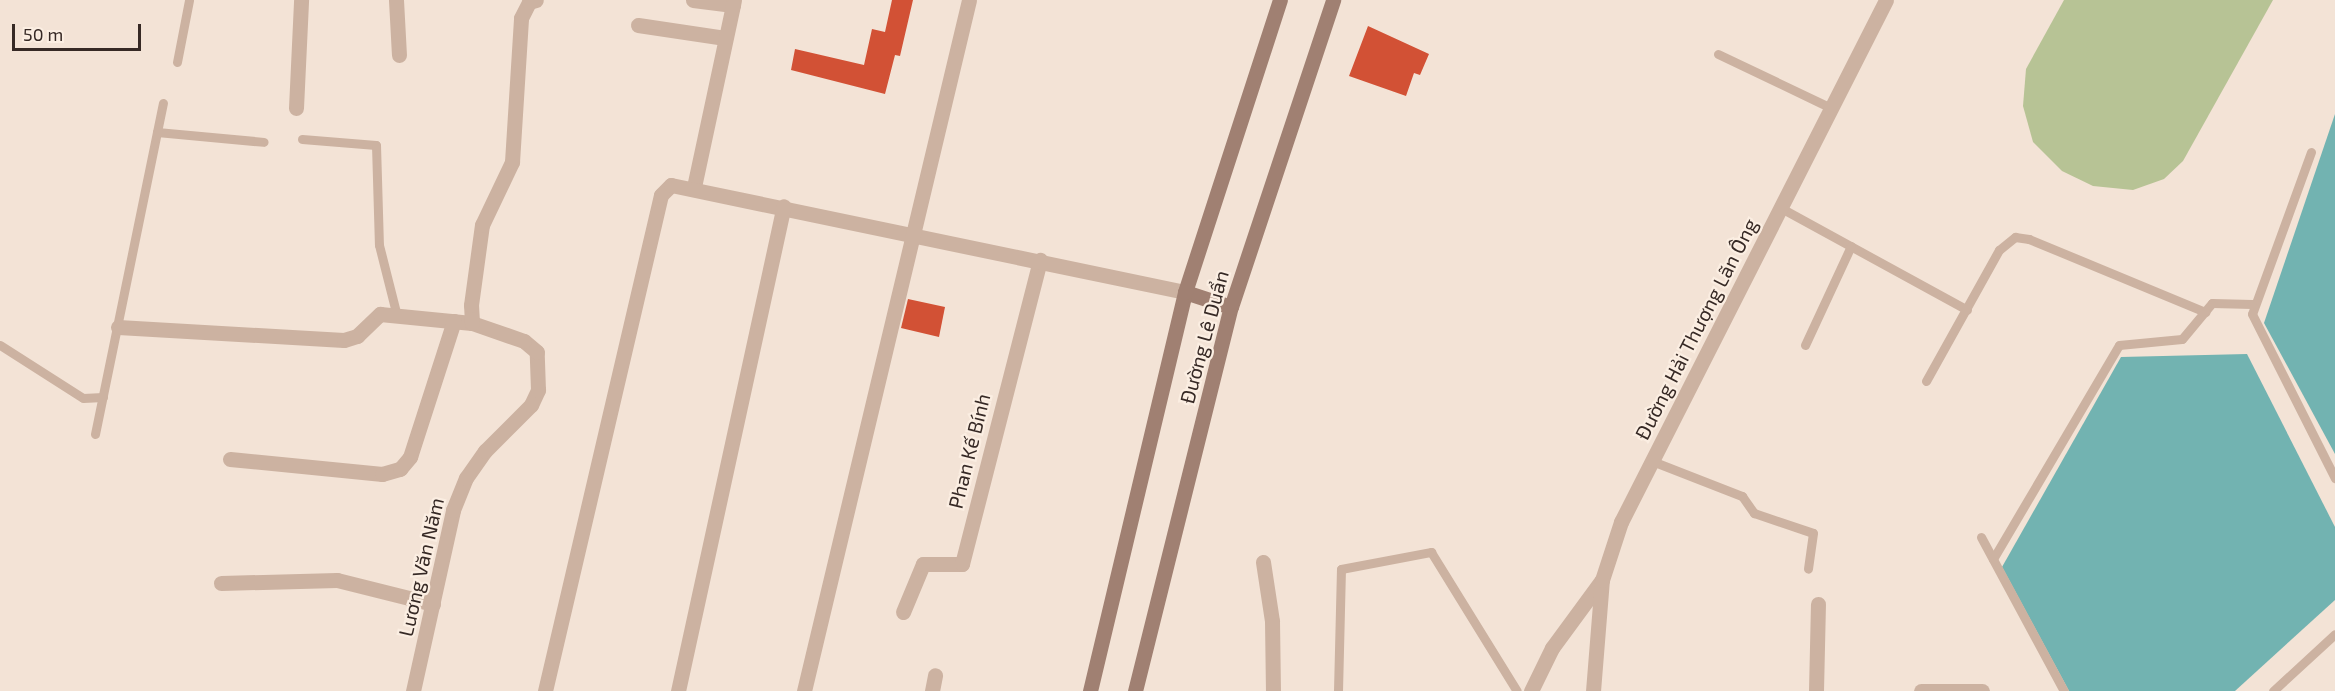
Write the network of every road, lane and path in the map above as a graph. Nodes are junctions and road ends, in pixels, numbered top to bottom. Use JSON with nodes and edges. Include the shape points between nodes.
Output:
{"nodes":[{"id":1,"x":189,"y":0,"type":"edge"},
{"id":2,"x":302,"y":0,"type":"edge"},
{"id":3,"x":396,"y":0,"type":"edge"},
{"id":4,"x":693,"y":0,"type":"edge"},
{"id":5,"x":969,"y":0,"type":"edge"},
{"id":6,"x":1280,"y":0,"type":"edge"},
{"id":7,"x":1333,"y":0,"type":"edge"},
{"id":8,"x":1886,"y":0,"type":"edge"},
{"id":9,"x":531,"y":1,"type":"edge"},
{"id":10,"x":734,"y":2,"type":"edge"},
{"id":11,"x":638,"y":26,"type":"dead end"},
{"id":12,"x":725,"y":38,"type":"junction"},
{"id":13,"x":399,"y":54,"type":"dead end"},
{"id":14,"x":1718,"y":54,"type":"dead end"},
{"id":15,"x":177,"y":62,"type":"dead end"},
{"id":16,"x":163,"y":103,"type":"dead end"},
{"id":17,"x":296,"y":108,"type":"dead end"},
{"id":18,"x":1831,"y":108,"type":"junction"},
{"id":19,"x":157,"y":132,"type":"junction"},
{"id":20,"x":302,"y":139,"type":"dead end"},
{"id":21,"x":264,"y":142,"type":"dead end"},
{"id":22,"x":2311,"y":152,"type":"dead end"},
{"id":23,"x":694,"y":187,"type":"junction"},
{"id":24,"x":784,"y":206,"type":"junction"},
{"id":25,"x":1781,"y":208,"type":"junction"},
{"id":26,"x":912,"y":233,"type":"junction"},
{"id":27,"x":1851,"y":246,"type":"junction"},
{"id":28,"x":1040,"y":260,"type":"junction"},
{"id":29,"x":1185,"y":292,"type":"junction"},
{"id":30,"x":2252,"y":304,"type":"junction"},
{"id":31,"x":1231,"y":307,"type":"junction"},
{"id":32,"x":1967,"y":310,"type":"junction"},
{"id":33,"x":396,"y":312,"type":"junction"},
{"id":34,"x":2205,"y":312,"type":"junction"},
{"id":35,"x":454,"y":321,"type":"junction"},
{"id":36,"x":472,"y":324,"type":"junction"},
{"id":37,"x":118,"y":327,"type":"junction"},
{"id":38,"x":0,"y":345,"type":"edge"},
{"id":39,"x":1805,"y":345,"type":"dead end"},
{"id":40,"x":1926,"y":381,"type":"dead end"},
{"id":41,"x":103,"y":397,"type":"junction"},
{"id":42,"x":95,"y":434,"type":"dead end"},
{"id":43,"x":230,"y":459,"type":"dead end"},
{"id":44,"x":1652,"y":461,"type":"junction"},
{"id":45,"x":2335,"y":478,"type":"edge"},
{"id":46,"x":1981,"y":537,"type":"dead end"},
{"id":47,"x":1993,"y":559,"type":"junction"},
{"id":48,"x":1263,"y":562,"type":"dead end"},
{"id":49,"x":1808,"y":569,"type":"dead end"},
{"id":50,"x":1602,"y":580,"type":"junction"},
{"id":51,"x":220,"y":583,"type":"dead end"},
{"id":52,"x":433,"y":604,"type":"junction"},
{"id":53,"x":1818,"y":604,"type":"dead end"},
{"id":54,"x":903,"y":612,"type":"dead end"},
{"id":55,"x":2335,"y":634,"type":"edge"},
{"id":56,"x":935,"y":675,"type":"dead end"},
{"id":57,"x":413,"y":691,"type":"edge"},
{"id":58,"x":545,"y":691,"type":"edge"},
{"id":59,"x":678,"y":691,"type":"edge"},
{"id":60,"x":804,"y":691,"type":"edge"},
{"id":61,"x":932,"y":691,"type":"edge"},
{"id":62,"x":1090,"y":691,"type":"edge"},
{"id":63,"x":1135,"y":691,"type":"edge"},
{"id":64,"x":1273,"y":691,"type":"edge"},
{"id":65,"x":1338,"y":691,"type":"edge"},
{"id":66,"x":1517,"y":691,"type":"edge"},
{"id":67,"x":1531,"y":691,"type":"edge"},
{"id":68,"x":1593,"y":691,"type":"edge"},
{"id":69,"x":1816,"y":691,"type":"edge"},
{"id":70,"x":1921,"y":691,"type":"edge"},
{"id":71,"x":1982,"y":691,"type":"edge"},
{"id":72,"x":2064,"y":691,"type":"edge"},
{"id":73,"x":2273,"y":691,"type":"edge"}],
"edges":[{"from":1,"to":15,"type":"lane"},
{"from":2,"to":17,"type":"street"},
{"from":3,"to":13,"type":"street"},
{"from":4,"to":10,"type":"street"},
{"from":5,"to":26,"type":"street"},
{"from":6,"to":29,"type":"main road","name":"Đường Lê Duẩn"},
{"from":7,"to":31,"type":"main road","name":"Đường Lê Duẩn"},
{"from":8,"to":18,"type":"street","name":"Đường Hải Thượng Lãn Ông"},
{"from":9,"to":36,"type":"street","via":[[521,18],[516,57],[512,162],[482,225]]},
{"from":10,"to":12,"type":"street"},
{"from":11,"to":12,"type":"street"},
{"from":12,"to":23,"type":"street"},
{"from":14,"to":18,"type":"lane"},
{"from":16,"to":19,"type":"lane"},
{"from":18,"to":25,"type":"street","name":"Đường Hải Thượng Lãn Ông"},
{"from":19,"to":21,"type":"lane"},
{"from":19,"to":37,"type":"lane"},
{"from":20,"to":33,"type":"lane","via":[[376,145],[379,245]]},
{"from":22,"to":30,"type":"lane"},
{"from":23,"to":24,"type":"street"},
{"from":23,"to":58,"type":"street","via":[[671,184],[661,195]]},
{"from":24,"to":26,"type":"street"},
{"from":24,"to":59,"type":"street"},
{"from":25,"to":27,"type":"lane"},
{"from":25,"to":44,"type":"street","name":"Đường Hải Thượng Lãn Ông"},
{"from":26,"to":28,"type":"street"},
{"from":26,"to":60,"type":"street"},
{"from":27,"to":32,"type":"lane"},
{"from":27,"to":39,"type":"lane"},
{"from":28,"to":29,"type":"street"},
{"from":28,"to":54,"type":"street","name":"Phan Kế Bính","via":[[962,564],[923,564]]},
{"from":29,"to":31,"type":"main road"},
{"from":29,"to":62,"type":"main road","name":"Đường Lê Duẩn"},
{"from":30,"to":34,"type":"lane","via":[[2217,302]]},
{"from":30,"to":45,"type":"lane","via":[[2260,332]]},
{"from":31,"to":63,"type":"main road","name":"Đường Lê Duẩn"},
{"from":32,"to":34,"type":"lane","via":[[1999,249],[2015,237],[2029,239]]},
{"from":32,"to":40,"type":"lane"},
{"from":33,"to":35,"type":"street","name":"Lương Văn Năm"},
{"from":33,"to":37,"type":"street","via":[[380,314],[357,336],[344,340]]},
{"from":34,"to":47,"type":"lane","via":[[2182,339],[2119,345]]},
{"from":35,"to":36,"type":"street","name":"Lương Văn Năm"},
{"from":35,"to":43,"type":"street","via":[[410,457],[400,469],[382,474]]},
{"from":36,"to":52,"type":"street","name":"Lương Văn Năm","via":[[524,341],[537,352],[538,390],[531,405],[484,451],[466,478],[453,510]]},
{"from":37,"to":41,"type":"lane"},
{"from":38,"to":41,"type":"lane","via":[[84,398]]},
{"from":41,"to":42,"type":"lane"},
{"from":44,"to":49,"type":"lane","via":[[1742,496],[1754,513],[1813,533]]},
{"from":44,"to":50,"type":"street","name":"Đường Hải Thượng Lãn Ông","via":[[1621,522]]},
{"from":46,"to":47,"type":"lane"},
{"from":47,"to":72,"type":"lane"},
{"from":48,"to":64,"type":"street","via":[[1272,621]]},
{"from":50,"to":67,"type":"street","via":[[1547,656]]},
{"from":50,"to":68,"type":"street","name":"Đường Hải Thượng Lãn Ông"},
{"from":51,"to":52,"type":"street","via":[[337,580]]},
{"from":52,"to":57,"type":"street","name":"Lương Văn Năm"},
{"from":53,"to":69,"type":"street"},
{"from":55,"to":73,"type":"lane"},
{"from":56,"to":61,"type":"street"},
{"from":65,"to":66,"type":"lane","via":[[1341,569],[1431,552]]},
{"from":70,"to":71,"type":"street"}]}
